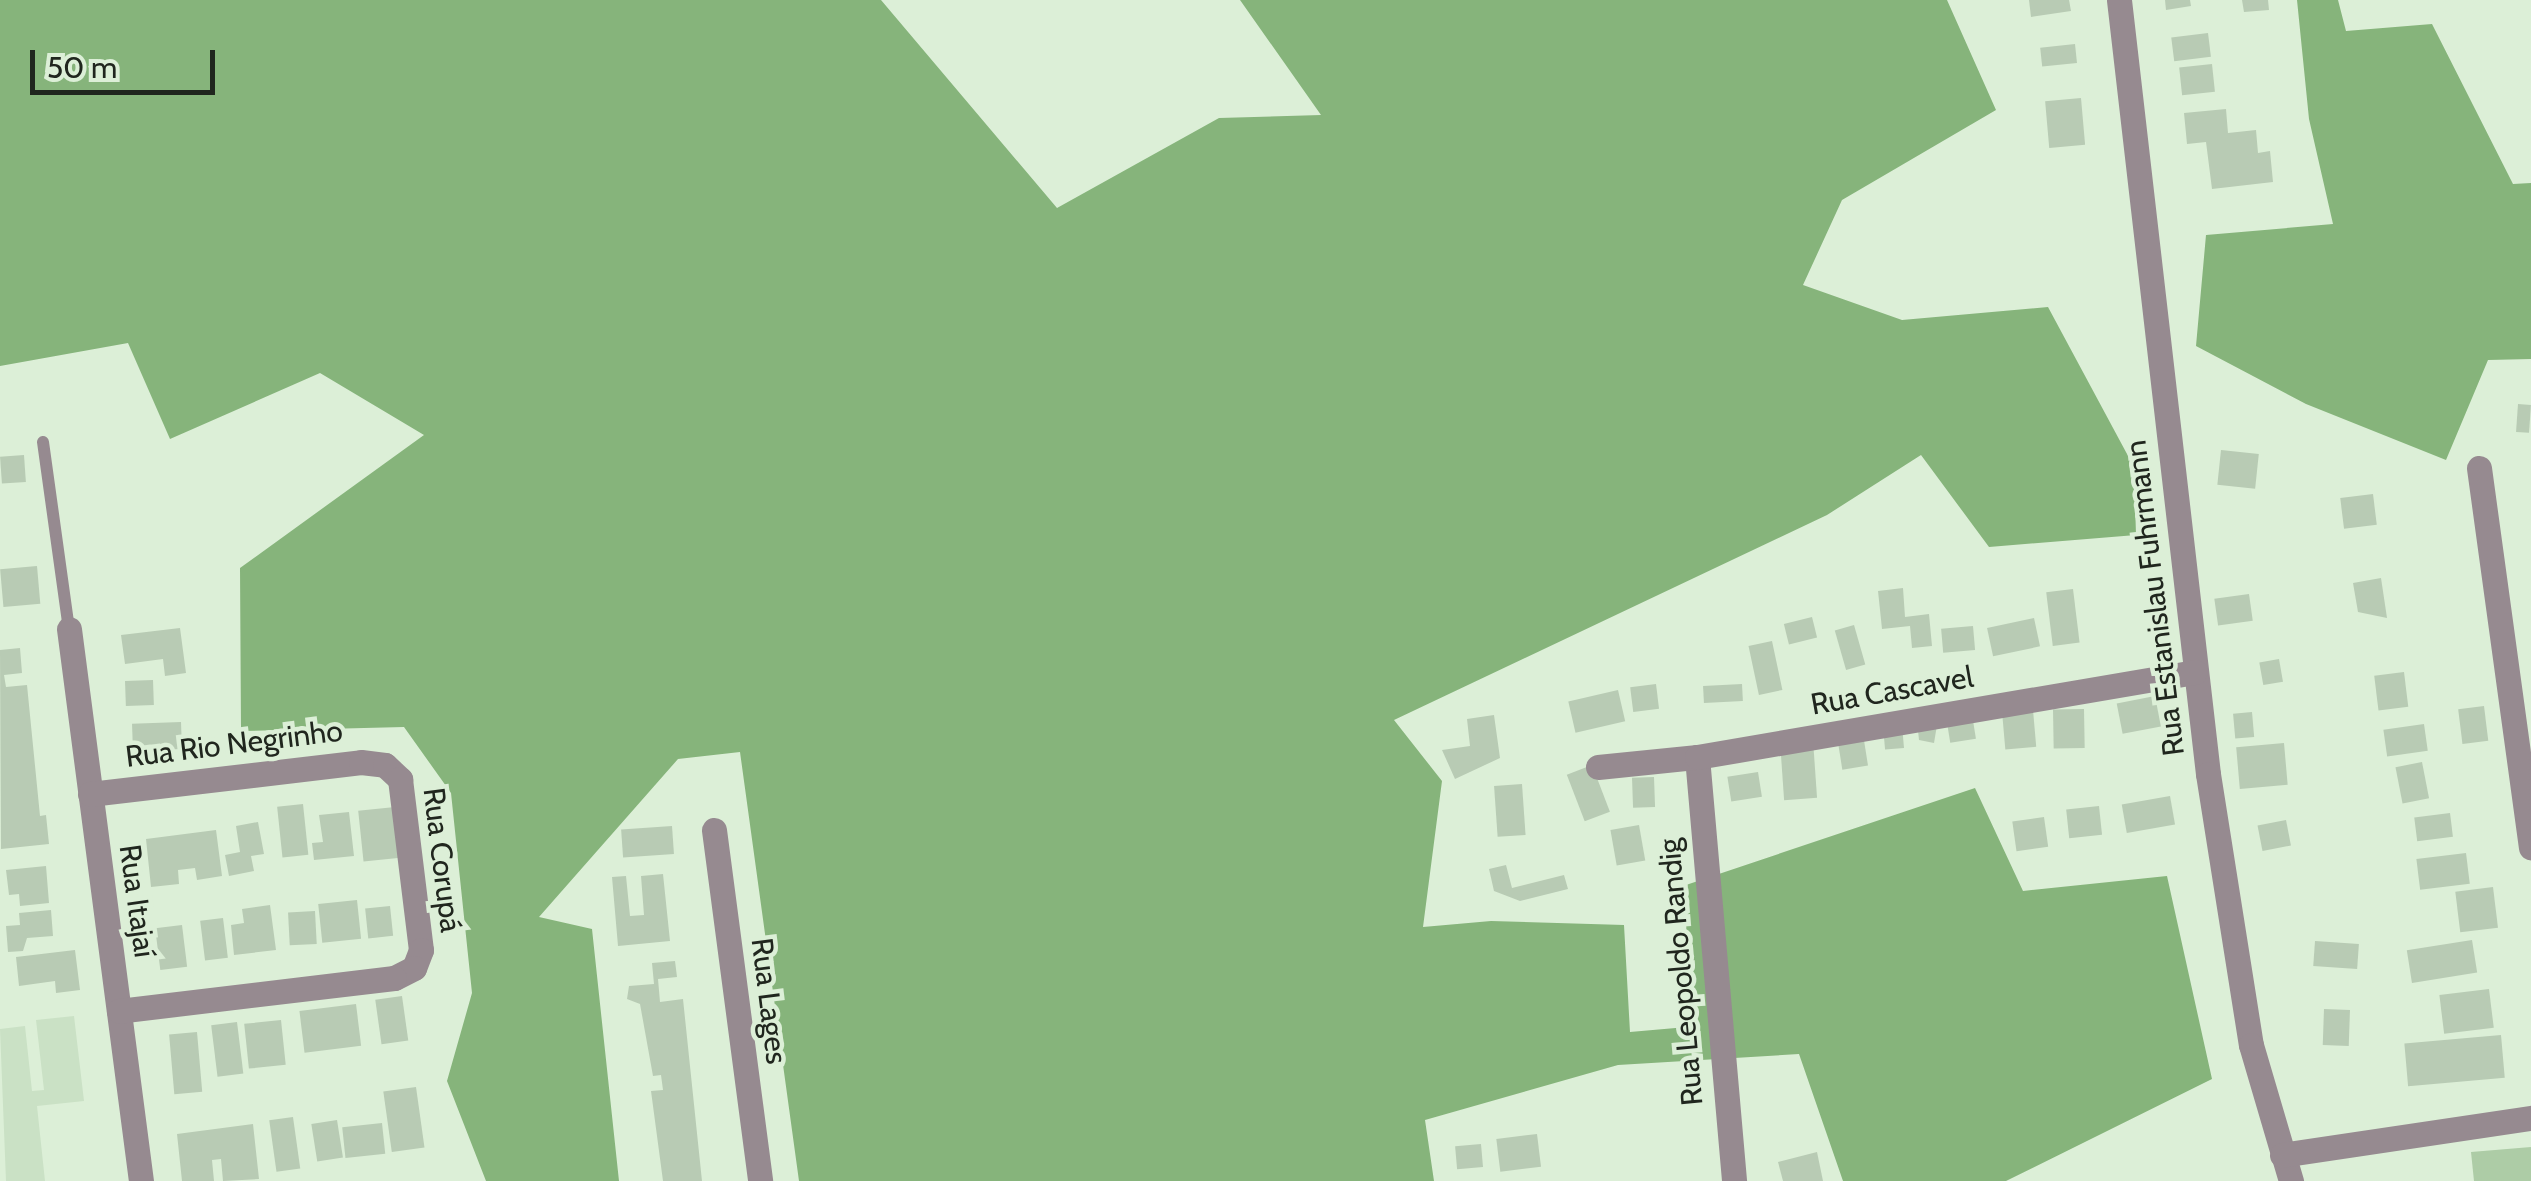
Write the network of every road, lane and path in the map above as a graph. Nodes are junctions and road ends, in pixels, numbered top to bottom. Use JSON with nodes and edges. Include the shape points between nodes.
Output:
{"nodes":[{"id":1,"x":2118,"y":0,"type":"edge"},
{"id":2,"x":43,"y":442,"type":"dead end"},
{"id":3,"x":2480,"y":468,"type":"dead end"},
{"id":4,"x":68,"y":629,"type":"joint"},
{"id":5,"x":2195,"y":672,"type":"junction"},
{"id":6,"x":1697,"y":758,"type":"junction"},
{"id":7,"x":384,"y":765,"type":"joint"},
{"id":8,"x":1598,"y":767,"type":"dead end"},
{"id":9,"x":90,"y":794,"type":"junction"},
{"id":10,"x":714,"y":830,"type":"dead end"},
{"id":11,"x":2531,"y":847,"type":"edge"},
{"id":12,"x":119,"y":1011,"type":"junction"},
{"id":13,"x":2531,"y":1118,"type":"edge"},
{"id":14,"x":2282,"y":1155,"type":"junction"},
{"id":15,"x":142,"y":1181,"type":"edge"},
{"id":16,"x":760,"y":1181,"type":"edge"},
{"id":17,"x":1734,"y":1181,"type":"edge"},
{"id":18,"x":2291,"y":1181,"type":"edge"}],
"edges":[{"from":1,"to":5,"type":"street","name":"Rua Estanislau Fuhrmann"},
{"from":2,"to":4,"type":"lane"},
{"from":3,"to":11,"type":"street"},
{"from":4,"to":9,"type":"street","name":"Rua Itajaí"},
{"from":5,"to":6,"type":"street","name":"Rua Cascavel"},
{"from":5,"to":14,"type":"street","name":"Rua Estanislau Fuhrmann","via":[[2251,1045]]},
{"from":6,"to":8,"type":"street","name":"Rua Cascavel"},
{"from":6,"to":17,"type":"street","name":"Rua Leopoldo Randig"},
{"from":7,"to":9,"type":"street","name":"Rua Rio Negrinho","via":[[360,762]]},
{"from":7,"to":12,"type":"street","name":"Rua Corupá","via":[[400,779],[421,950],[414,968],[394,978]]},
{"from":9,"to":12,"type":"street","name":"Rua Itajaí"},
{"from":10,"to":16,"type":"street","name":"Rua Lages"},
{"from":12,"to":15,"type":"street","name":"Rua Itajaí"},
{"from":13,"to":14,"type":"street"},
{"from":14,"to":18,"type":"street","name":"Rua Estanislau Fuhrmann"}]}
